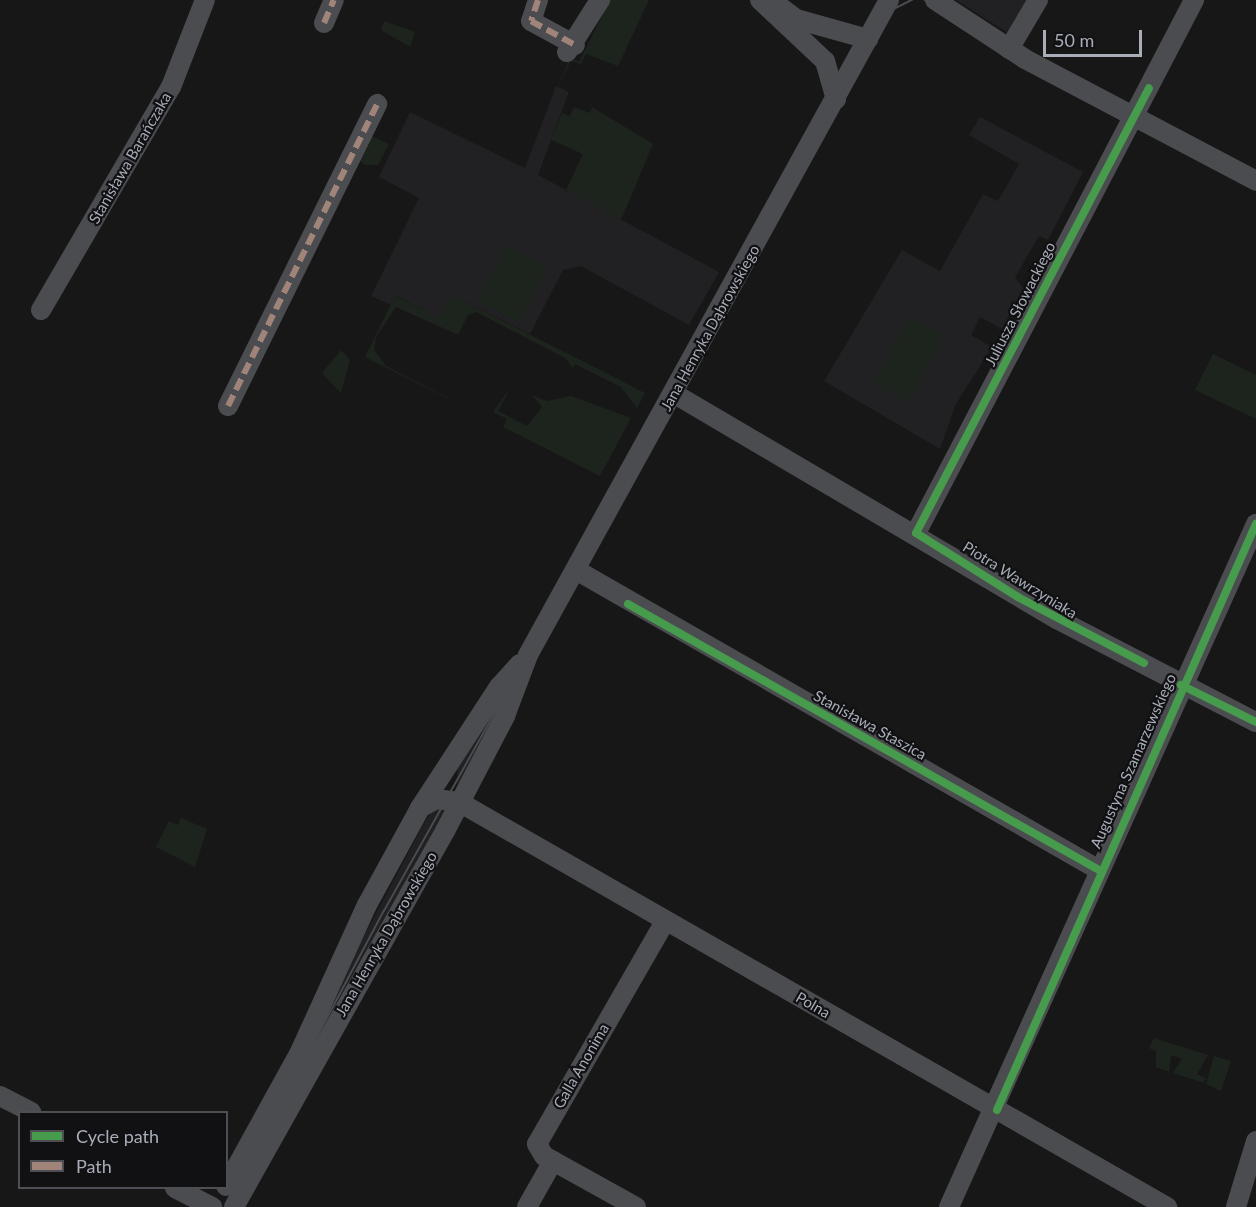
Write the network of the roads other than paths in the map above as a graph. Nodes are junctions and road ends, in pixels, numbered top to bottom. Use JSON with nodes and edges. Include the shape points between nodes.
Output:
{"nodes":[{"id":1,"x":205,"y":0,"type":"edge"},
{"id":2,"x":333,"y":0,"type":"edge"},
{"id":3,"x":538,"y":0,"type":"edge"},
{"id":4,"x":600,"y":0,"type":"edge"},
{"id":5,"x":760,"y":0,"type":"edge"},
{"id":6,"x":772,"y":0,"type":"edge"},
{"id":7,"x":889,"y":0,"type":"edge"},
{"id":8,"x":935,"y":0,"type":"edge"},
{"id":9,"x":1038,"y":0,"type":"edge"},
{"id":10,"x":1194,"y":0,"type":"edge"},
{"id":11,"x":324,"y":23,"type":"dead end"},
{"id":12,"x":868,"y":39,"type":"junction"},
{"id":13,"x":1009,"y":48,"type":"junction"},
{"id":14,"x":836,"y":99,"type":"junction"},
{"id":15,"x":376,"y":104,"type":"dead end"},
{"id":16,"x":1133,"y":116,"type":"junction"},
{"id":17,"x":1256,"y":181,"type":"edge"},
{"id":18,"x":41,"y":310,"type":"dead end"},
{"id":19,"x":673,"y":393,"type":"junction"},
{"id":20,"x":228,"y":406,"type":"dead end"},
{"id":21,"x":1256,"y":524,"type":"edge"},
{"id":22,"x":916,"y":533,"type":"junction"},
{"id":23,"x":576,"y":570,"type":"junction"},
{"id":24,"x":528,"y":655,"type":"junction"},
{"id":25,"x":1181,"y":685,"type":"junction"},
{"id":26,"x":1256,"y":722,"type":"edge"},
{"id":27,"x":454,"y":753,"type":"junction"},
{"id":28,"x":459,"y":802,"type":"junction"},
{"id":29,"x":420,"y":808,"type":"junction"},
{"id":30,"x":1099,"y":870,"type":"junction"},
{"id":31,"x":664,"y":921,"type":"junction"},
{"id":32,"x":0,"y":1096,"type":"edge"},
{"id":33,"x":997,"y":1110,"type":"junction"},
{"id":34,"x":27,"y":1111,"type":"edge"},
{"id":35,"x":1256,"y":1142,"type":"edge"},
{"id":36,"x":553,"y":1161,"type":"junction"},
{"id":37,"x":228,"y":1183,"type":"edge"},
{"id":38,"x":177,"y":1189,"type":"edge"},
{"id":39,"x":225,"y":1189,"type":"edge"},
{"id":40,"x":213,"y":1207,"type":"edge"},
{"id":41,"x":234,"y":1207,"type":"edge"},
{"id":42,"x":528,"y":1207,"type":"edge"},
{"id":43,"x":636,"y":1207,"type":"edge"},
{"id":44,"x":949,"y":1207,"type":"edge"},
{"id":45,"x":1167,"y":1207,"type":"edge"},
{"id":46,"x":1236,"y":1207,"type":"edge"}],
"edges":[{"from":1,"to":18,"type":"street","name":"Stanisława Barańczaka","via":[[171,87]]},
{"from":2,"to":11,"type":"street"},
{"from":3,"to":4,"type":"street","via":[[531,21],[571,49]]},
{"from":5,"to":14,"type":"street","via":[[825,61]]},
{"from":6,"to":12,"type":"street","via":[[796,19]]},
{"from":7,"to":12,"type":"street","name":"Jana Henryka Dąbrowskiego"},
{"from":8,"to":13,"type":"street"},
{"from":9,"to":13,"type":"street"},
{"from":10,"to":16,"type":"street","name":"Juliusza Słowackiego"},
{"from":12,"to":14,"type":"street","name":"Jana Henryka Dąbrowskiego"},
{"from":13,"to":16,"type":"street"},
{"from":14,"to":19,"type":"street","name":"Jana Henryka Dąbrowskiego"},
{"from":15,"to":20,"type":"street"},
{"from":16,"to":17,"type":"street"},
{"from":16,"to":22,"type":"street","name":"Juliusza Słowackiego"},
{"from":19,"to":22,"type":"street","name":"Piotra Wawrzyniaka","via":[[822,486]]},
{"from":19,"to":23,"type":"street","name":"Jana Henryka Dąbrowskiego"},
{"from":21,"to":25,"type":"street","name":"Augustyna Szamarzewskiego"},
{"from":22,"to":25,"type":"street","name":"Piotra Wawrzyniaka","via":[[1018,597]]},
{"from":23,"to":24,"type":"street","name":"Jana Henryka Dąbrowskiego"},
{"from":23,"to":30,"type":"street","name":"Stanisława Staszica","via":[[595,580],[598,588]]},
{"from":24,"to":27,"type":"street","name":"Jana Henryka Dąbrowskiego","via":[[499,687]]},
{"from":24,"to":28,"type":"street","name":"Jana Henryka Dąbrowskiego","via":[[505,716]]},
{"from":25,"to":26,"type":"street","name":"Piotra Wawrzyniaka"},
{"from":25,"to":30,"type":"street","name":"Augustyna Szamarzewskiego"},
{"from":27,"to":28,"type":"street","via":[[452,789]]},
{"from":27,"to":29,"type":"street","name":"Jana Henryka Dąbrowskiego"},
{"from":28,"to":29,"type":"street","via":[[436,799]]},
{"from":28,"to":31,"type":"street","name":"Polna"},
{"from":28,"to":41,"type":"street","name":"Jana Henryka Dąbrowskiego"},
{"from":29,"to":37,"type":"street","name":"Jana Henryka Dąbrowskiego","via":[[367,905],[299,1054]]},
{"from":30,"to":33,"type":"street","name":"Augustyna Szamarzewskiego"},
{"from":31,"to":33,"type":"street","name":"Polna"},
{"from":31,"to":36,"type":"street","name":"Galla Anonima","via":[[539,1140],[541,1153]]},
{"from":32,"to":34,"type":"street"},
{"from":33,"to":44,"type":"street","name":"Augustyna Szamarzewskiego"},
{"from":33,"to":45,"type":"street","name":"Polna"},
{"from":35,"to":46,"type":"street"},
{"from":36,"to":42,"type":"street"},
{"from":36,"to":43,"type":"street"},
{"from":38,"to":40,"type":"street"},
{"from":39,"to":40,"type":"street","name":"Jana Henryka Dąbrowskiego"}]}
